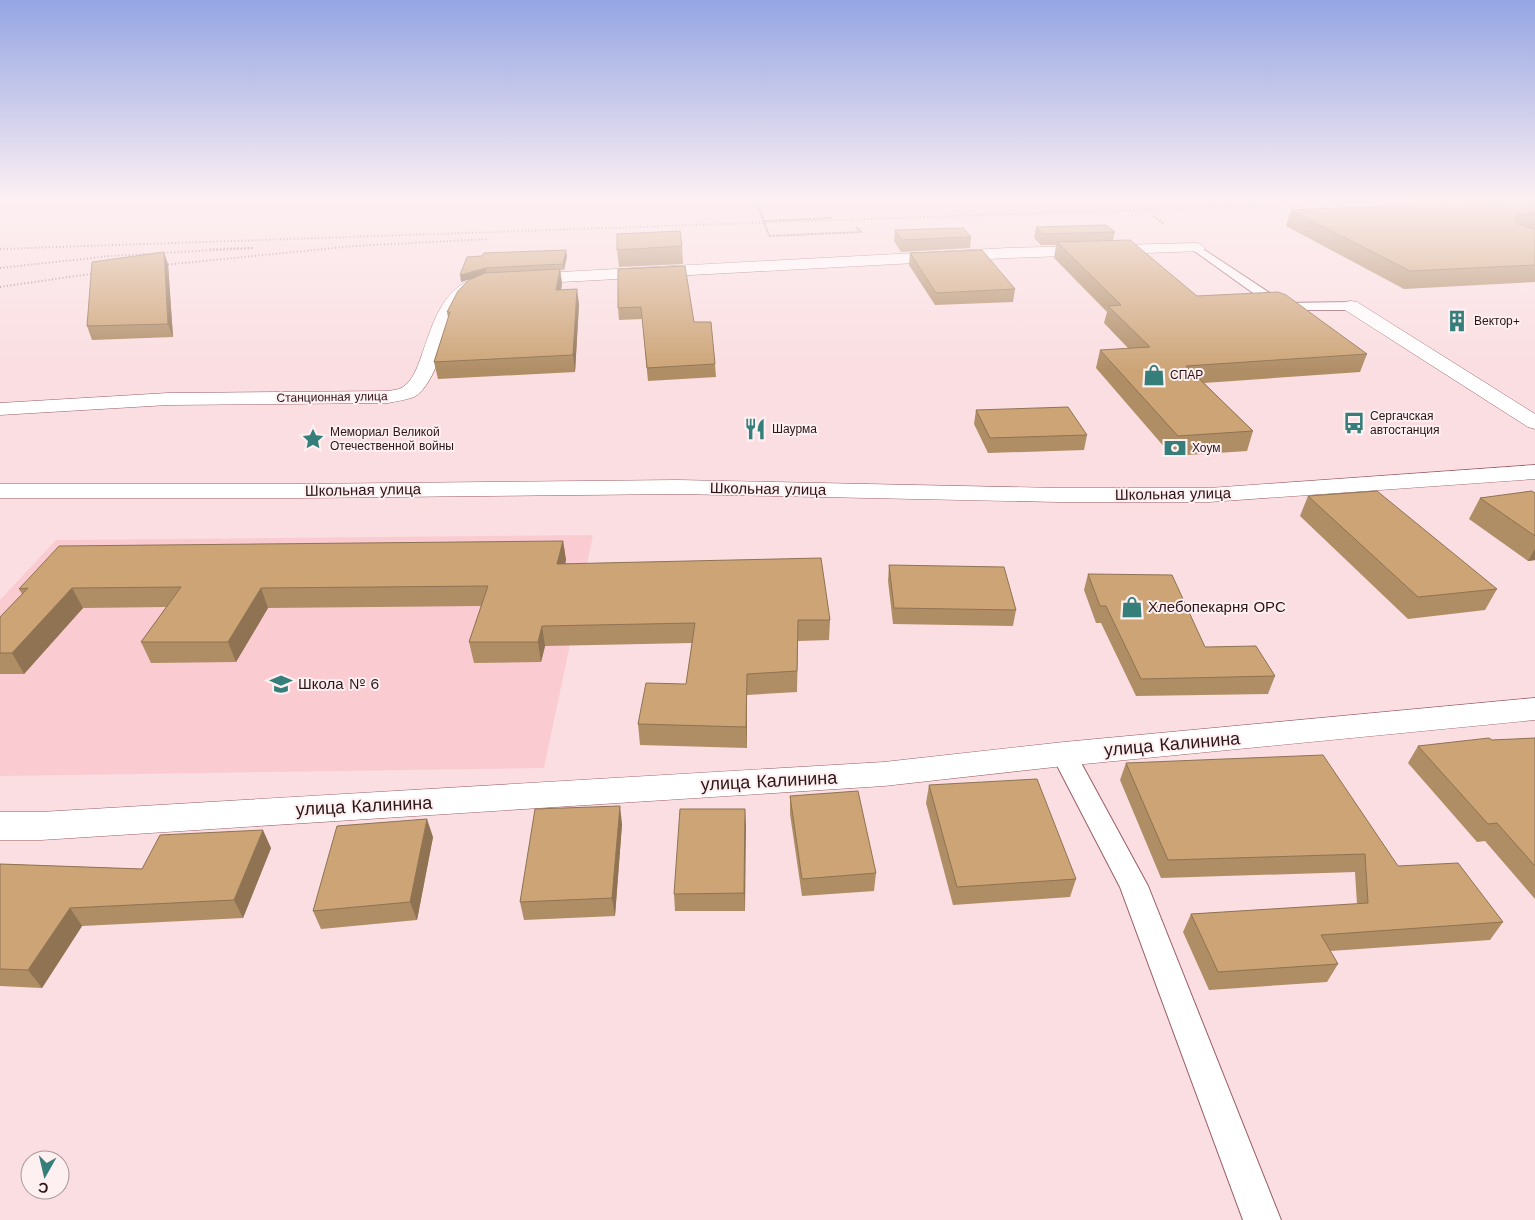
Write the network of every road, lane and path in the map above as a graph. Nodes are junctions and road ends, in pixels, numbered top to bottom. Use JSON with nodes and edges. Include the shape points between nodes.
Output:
{"nodes":[{"id":1,"x":934,"y":257,"type":"edge"},
{"id":2,"x":1210,"y":257,"type":"edge"},
{"id":3,"x":1351,"y":306,"type":"joint"},
{"id":4,"x":0,"y":409,"type":"edge"},
{"id":5,"x":1535,"y":423,"type":"edge"},
{"id":6,"x":1535,"y":472,"type":"edge"},
{"id":7,"x":0,"y":491,"type":"edge"},
{"id":8,"x":1535,"y":710,"type":"edge"},
{"id":9,"x":1064,"y":754,"type":"junction"},
{"id":10,"x":0,"y":826,"type":"edge"},
{"id":11,"x":1262,"y":1220,"type":"edge"}],
"edges":[{"from":1,"to":4,"type":"street","name":"Станционная улица","via":[[502,280],[470,285],[455,299],[444,317],[420,383],[409,392],[388,397],[168,399]]},
{"from":2,"to":3,"type":"lane","via":[[1282,307]]},
{"from":3,"to":5,"type":"street"},
{"from":6,"to":7,"type":"street","name":"Школьная улица","via":[[1209,495],[1058,496],[677,487]]},
{"from":8,"to":9,"type":"street","name":"улица Калинина"},
{"from":9,"to":10,"type":"street","name":"улица Калинина","via":[[884,774]]},
{"from":9,"to":11,"type":"lane","via":[[1134,886]]}]}
